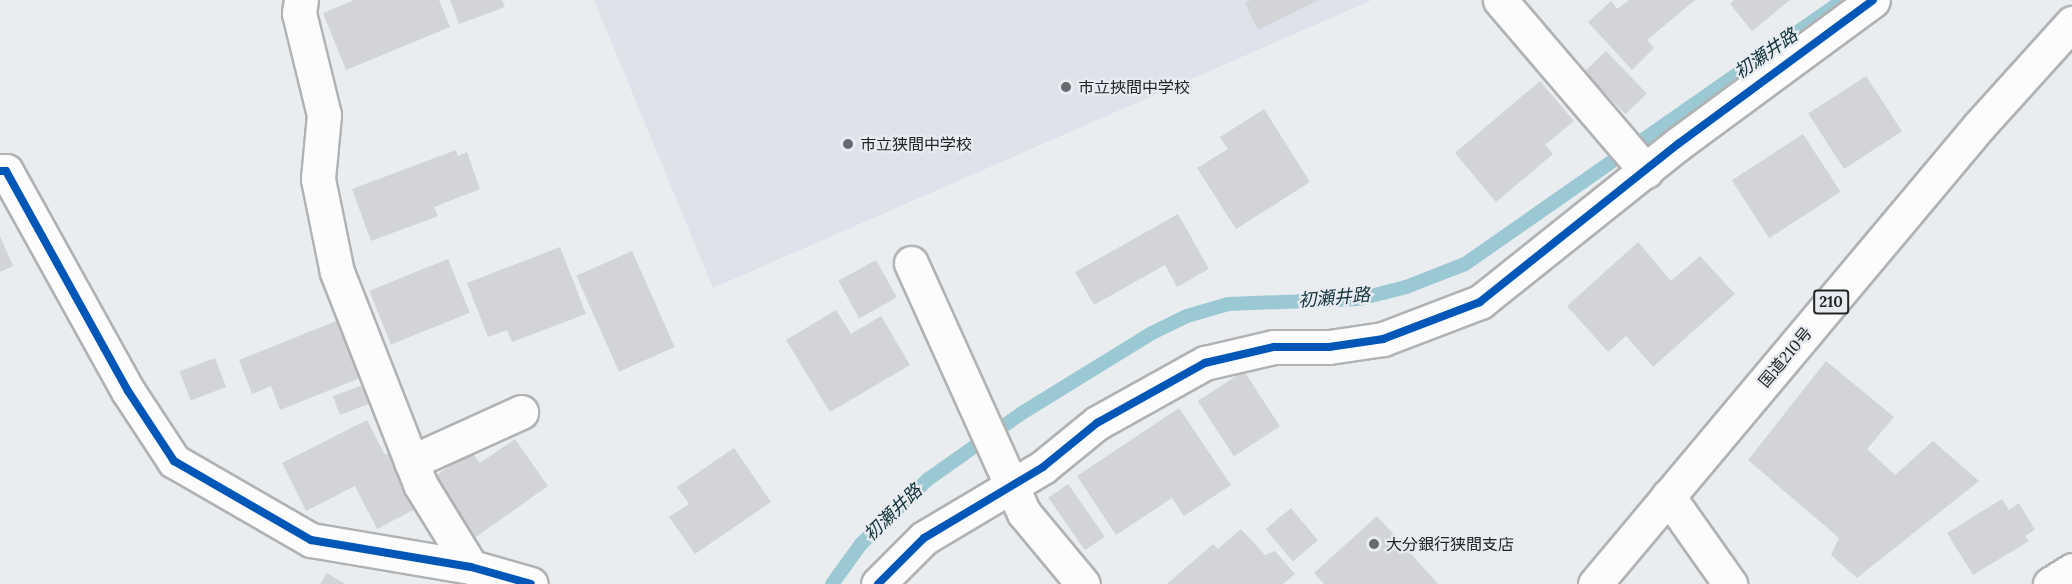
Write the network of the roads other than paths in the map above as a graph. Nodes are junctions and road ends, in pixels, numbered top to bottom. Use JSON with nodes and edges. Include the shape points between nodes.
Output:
{"nodes":[{"id":1,"x":301,"y":0,"type":"edge"},
{"id":2,"x":1500,"y":0,"type":"edge"},
{"id":3,"x":1873,"y":0,"type":"edge"},
{"id":4,"x":2072,"y":23,"type":"edge"},
{"id":5,"x":0,"y":171,"type":"edge"},
{"id":6,"x":1646,"y":171,"type":"junction"},
{"id":7,"x":911,"y":263,"type":"dead end"},
{"id":8,"x":521,"y":412,"type":"dead end"},
{"id":9,"x":411,"y":462,"type":"junction"},
{"id":10,"x":1011,"y":487,"type":"junction"},
{"id":11,"x":1668,"y":496,"type":"junction"},
{"id":12,"x":471,"y":567,"type":"junction"},
{"id":13,"x":2072,"y":570,"type":"edge"},
{"id":14,"x":531,"y":584,"type":"edge"},
{"id":15,"x":878,"y":584,"type":"edge"},
{"id":16,"x":1083,"y":584,"type":"edge"},
{"id":17,"x":1595,"y":584,"type":"edge"},
{"id":18,"x":1730,"y":584,"type":"edge"},
{"id":19,"x":2050,"y":584,"type":"edge"}],
"edges":[{"from":1,"to":9,"type":"main road","via":[[299,14],[324,115],[318,179],[324,219],[341,282]]},
{"from":2,"to":6,"type":"main road"},
{"from":3,"to":6,"type":"main road"},
{"from":4,"to":11,"type":"main road","name":"国道210号","number":"210","via":[[1979,126]]},
{"from":5,"to":12,"type":"main road","via":[[6,171],[128,391],[174,461],[311,540]]},
{"from":6,"to":10,"type":"main road","via":[[1480,302],[1383,339],[1329,348],[1274,347],[1205,363],[1097,423],[1043,467]]},
{"from":7,"to":10,"type":"main road"},
{"from":8,"to":9,"type":"main road"},
{"from":9,"to":12,"type":"main road"},
{"from":10,"to":15,"type":"main road","via":[[924,538]]},
{"from":10,"to":16,"type":"main road","via":[[1036,530]]},
{"from":11,"to":17,"type":"main road","name":"国道210号","number":"210"},
{"from":11,"to":18,"type":"main road"},
{"from":12,"to":14,"type":"main road"},
{"from":13,"to":19,"type":"main road"}]}
